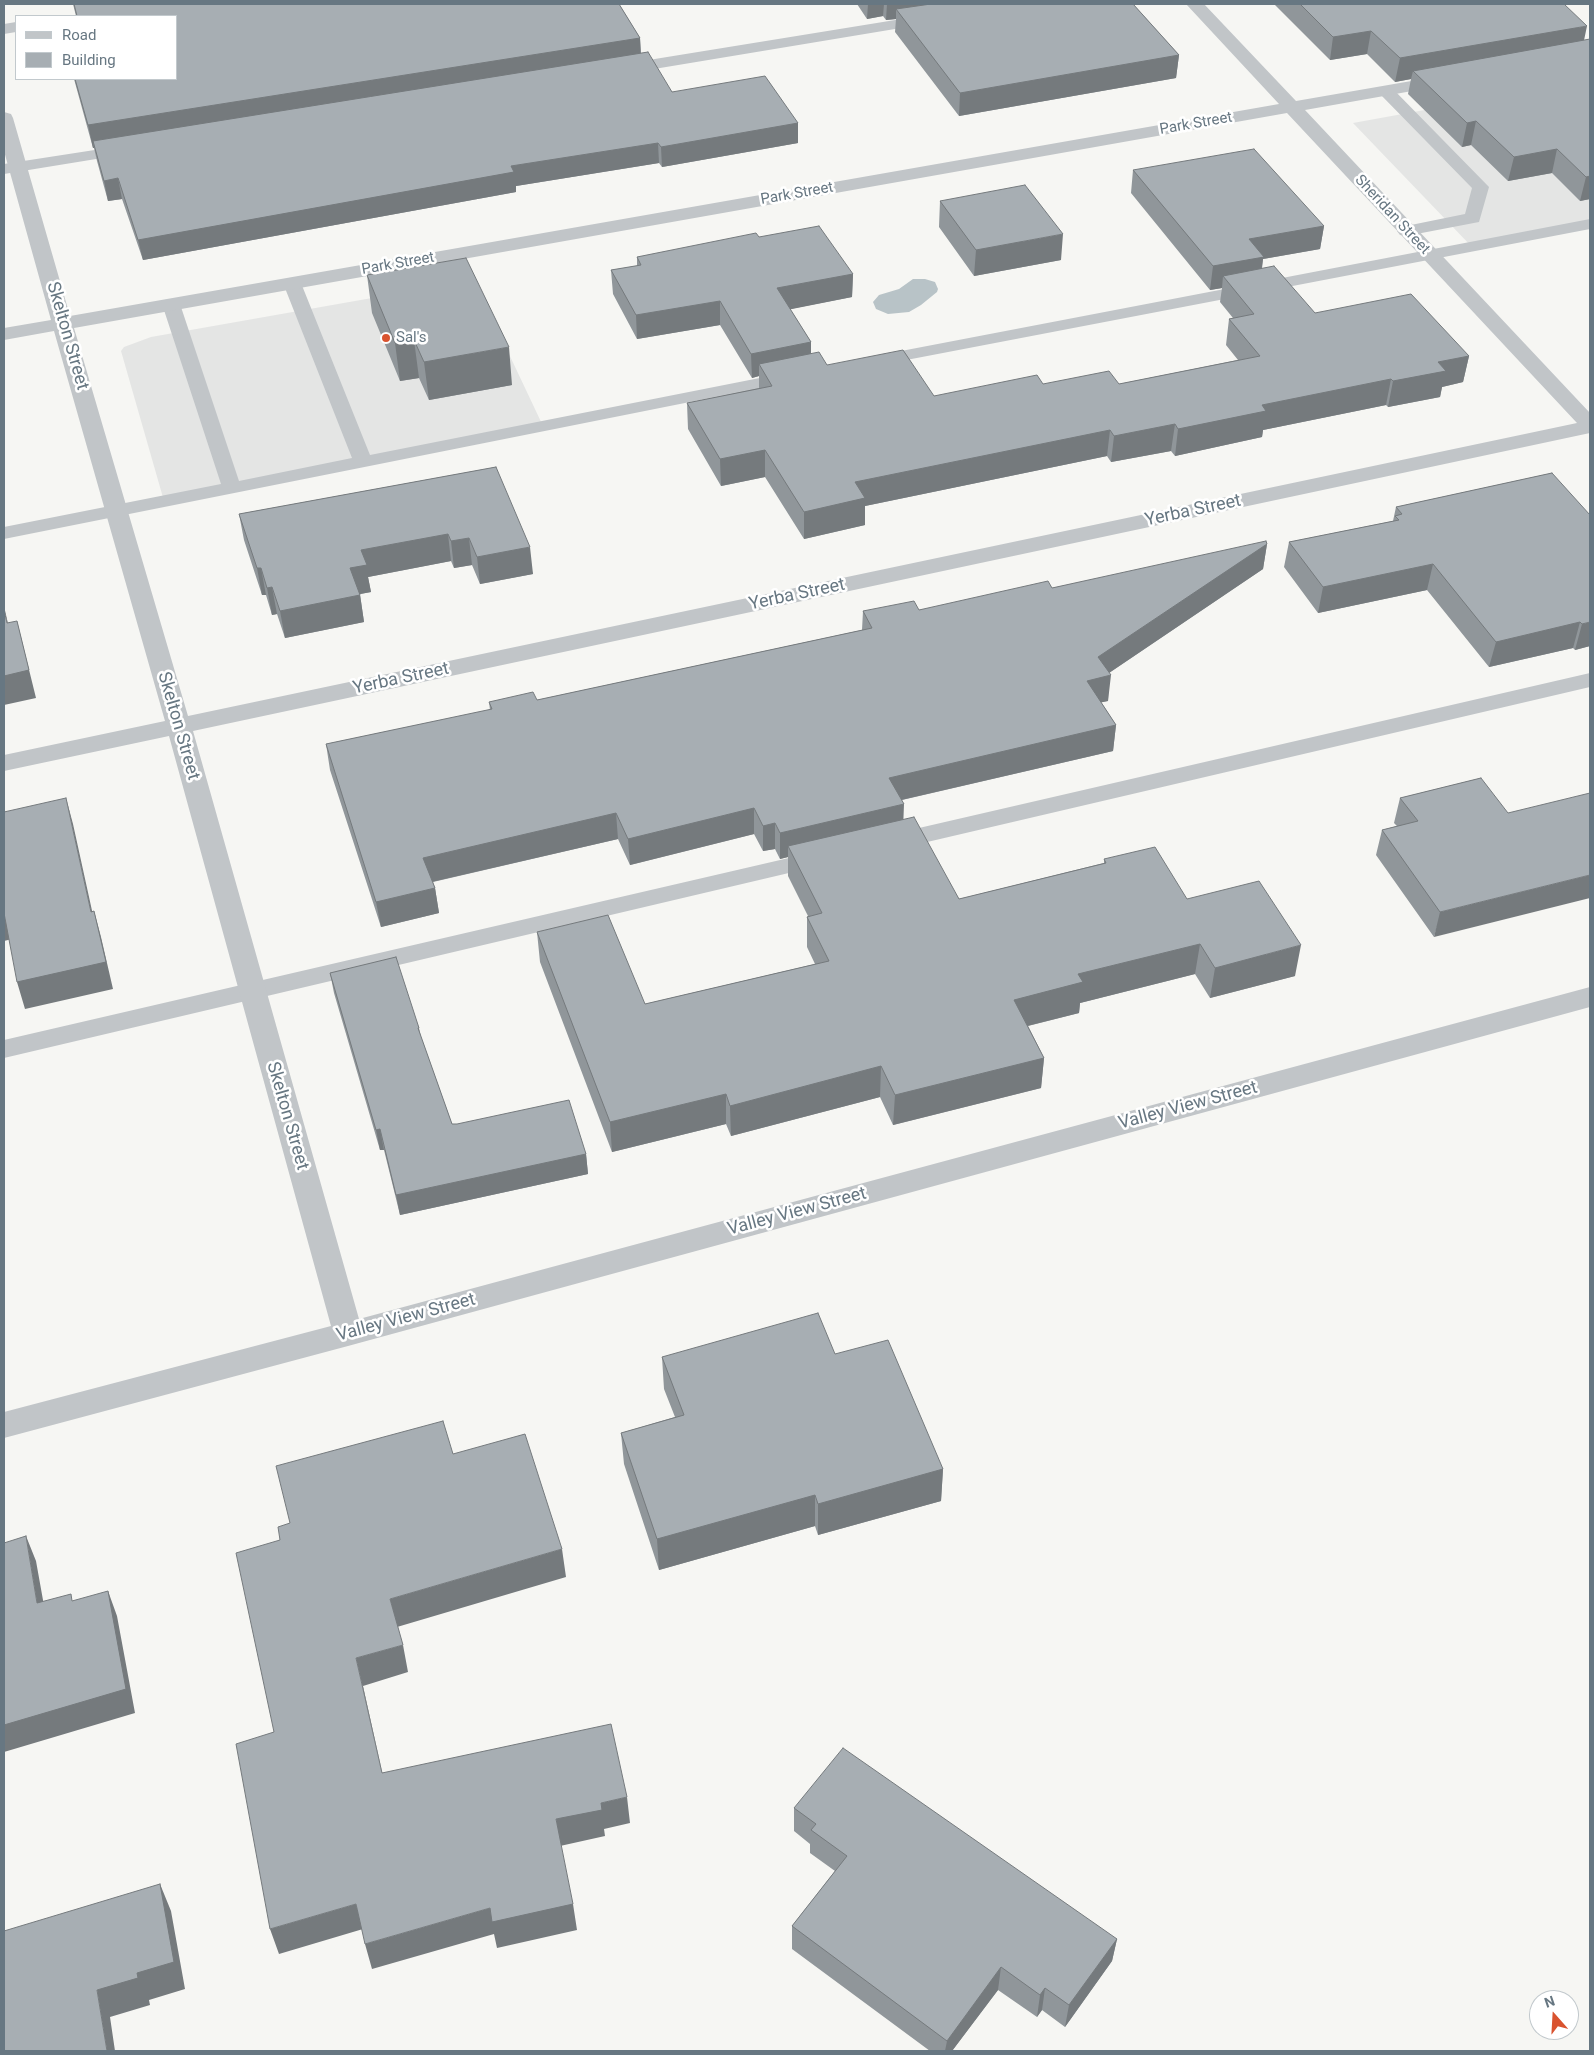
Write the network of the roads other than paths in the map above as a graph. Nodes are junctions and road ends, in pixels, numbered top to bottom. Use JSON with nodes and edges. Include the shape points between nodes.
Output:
{"nodes":[{"id":1,"x":1195,"y":4,"type":"edge"},
{"id":2,"x":943,"y":17,"type":"edge"},
{"id":3,"x":607,"y":72,"type":"edge"},
{"id":4,"x":1464,"y":77,"type":"edge"},
{"id":5,"x":1386,"y":91,"type":"junction"},
{"id":6,"x":1292,"y":107,"type":"junction"},
{"id":7,"x":4,"y":118,"type":"edge"},
{"id":8,"x":138,"y":148,"type":"edge"},
{"id":9,"x":12,"y":168,"type":"edge"},
{"id":10,"x":1590,"y":224,"type":"edge"},
{"id":11,"x":1406,"y":231,"type":"junction"},
{"id":12,"x":1429,"y":255,"type":"junction"},
{"id":13,"x":292,"y":283,"type":"junction"},
{"id":14,"x":170,"y":304,"type":"junction"},
{"id":15,"x":63,"y":323,"type":"junction"},
{"id":16,"x":4,"y":334,"type":"edge"},
{"id":17,"x":856,"y":364,"type":"edge"},
{"id":18,"x":810,"y":373,"type":"edge"},
{"id":19,"x":1590,"y":426,"type":"edge"},
{"id":20,"x":363,"y":462,"type":"junction"},
{"id":21,"x":232,"y":488,"type":"junction"},
{"id":22,"x":115,"y":511,"type":"junction"},
{"id":23,"x":4,"y":533,"type":"edge"},
{"id":24,"x":1590,"y":680,"type":"edge"},
{"id":25,"x":179,"y":726,"type":"junction"},
{"id":26,"x":4,"y":763,"type":"edge"},
{"id":27,"x":875,"y":846,"type":"edge"},
{"id":28,"x":838,"y":854,"type":"edge"},
{"id":29,"x":252,"y":991,"type":"junction"},
{"id":30,"x":1590,"y":997,"type":"edge"},
{"id":31,"x":4,"y":1049,"type":"edge"},
{"id":32,"x":348,"y":1334,"type":"junction"},
{"id":33,"x":4,"y":1425,"type":"edge"}],
"edges":[{"from":1,"to":6,"type":"street","name":"Sheridan Street"},
{"from":2,"to":3,"type":"lane"},
{"from":4,"to":5,"type":"street","name":"Park Street"},
{"from":5,"to":6,"type":"street","name":"Park Street"},
{"from":5,"to":11,"type":"lane","via":[[1481,187],[1473,218]]},
{"from":6,"to":11,"type":"street","name":"Sheridan Street"},
{"from":6,"to":13,"type":"street","name":"Park Street"},
{"from":7,"to":9,"type":"street","name":"Skelton Street"},
{"from":8,"to":9,"type":"lane"},
{"from":9,"to":15,"type":"street","name":"Skelton Street"},
{"from":10,"to":12,"type":"lane"},
{"from":11,"to":12,"type":"street","name":"Sheridan Street"},
{"from":12,"to":17,"type":"lane"},
{"from":12,"to":19,"type":"street","name":"Sheridan Street"},
{"from":13,"to":14,"type":"street","name":"Park Street"},
{"from":13,"to":20,"type":"lane"},
{"from":14,"to":15,"type":"street","name":"Park Street"},
{"from":14,"to":21,"type":"lane"},
{"from":15,"to":16,"type":"street","name":"Park Street"},
{"from":15,"to":22,"type":"street","name":"Skelton Street"},
{"from":18,"to":20,"type":"lane"},
{"from":19,"to":25,"type":"street","name":"Yerba Street"},
{"from":20,"to":21,"type":"lane"},
{"from":21,"to":22,"type":"lane"},
{"from":22,"to":23,"type":"lane"},
{"from":22,"to":25,"type":"street","name":"Skelton Street"},
{"from":24,"to":27,"type":"lane"},
{"from":25,"to":26,"type":"street","name":"Yerba Street"},
{"from":25,"to":29,"type":"street","name":"Skelton Street"},
{"from":28,"to":29,"type":"lane"},
{"from":29,"to":31,"type":"lane"},
{"from":29,"to":32,"type":"street","name":"Skelton Street"},
{"from":30,"to":32,"type":"street","name":"Valley View Street"},
{"from":32,"to":33,"type":"street","name":"Valley View Street"}]}
